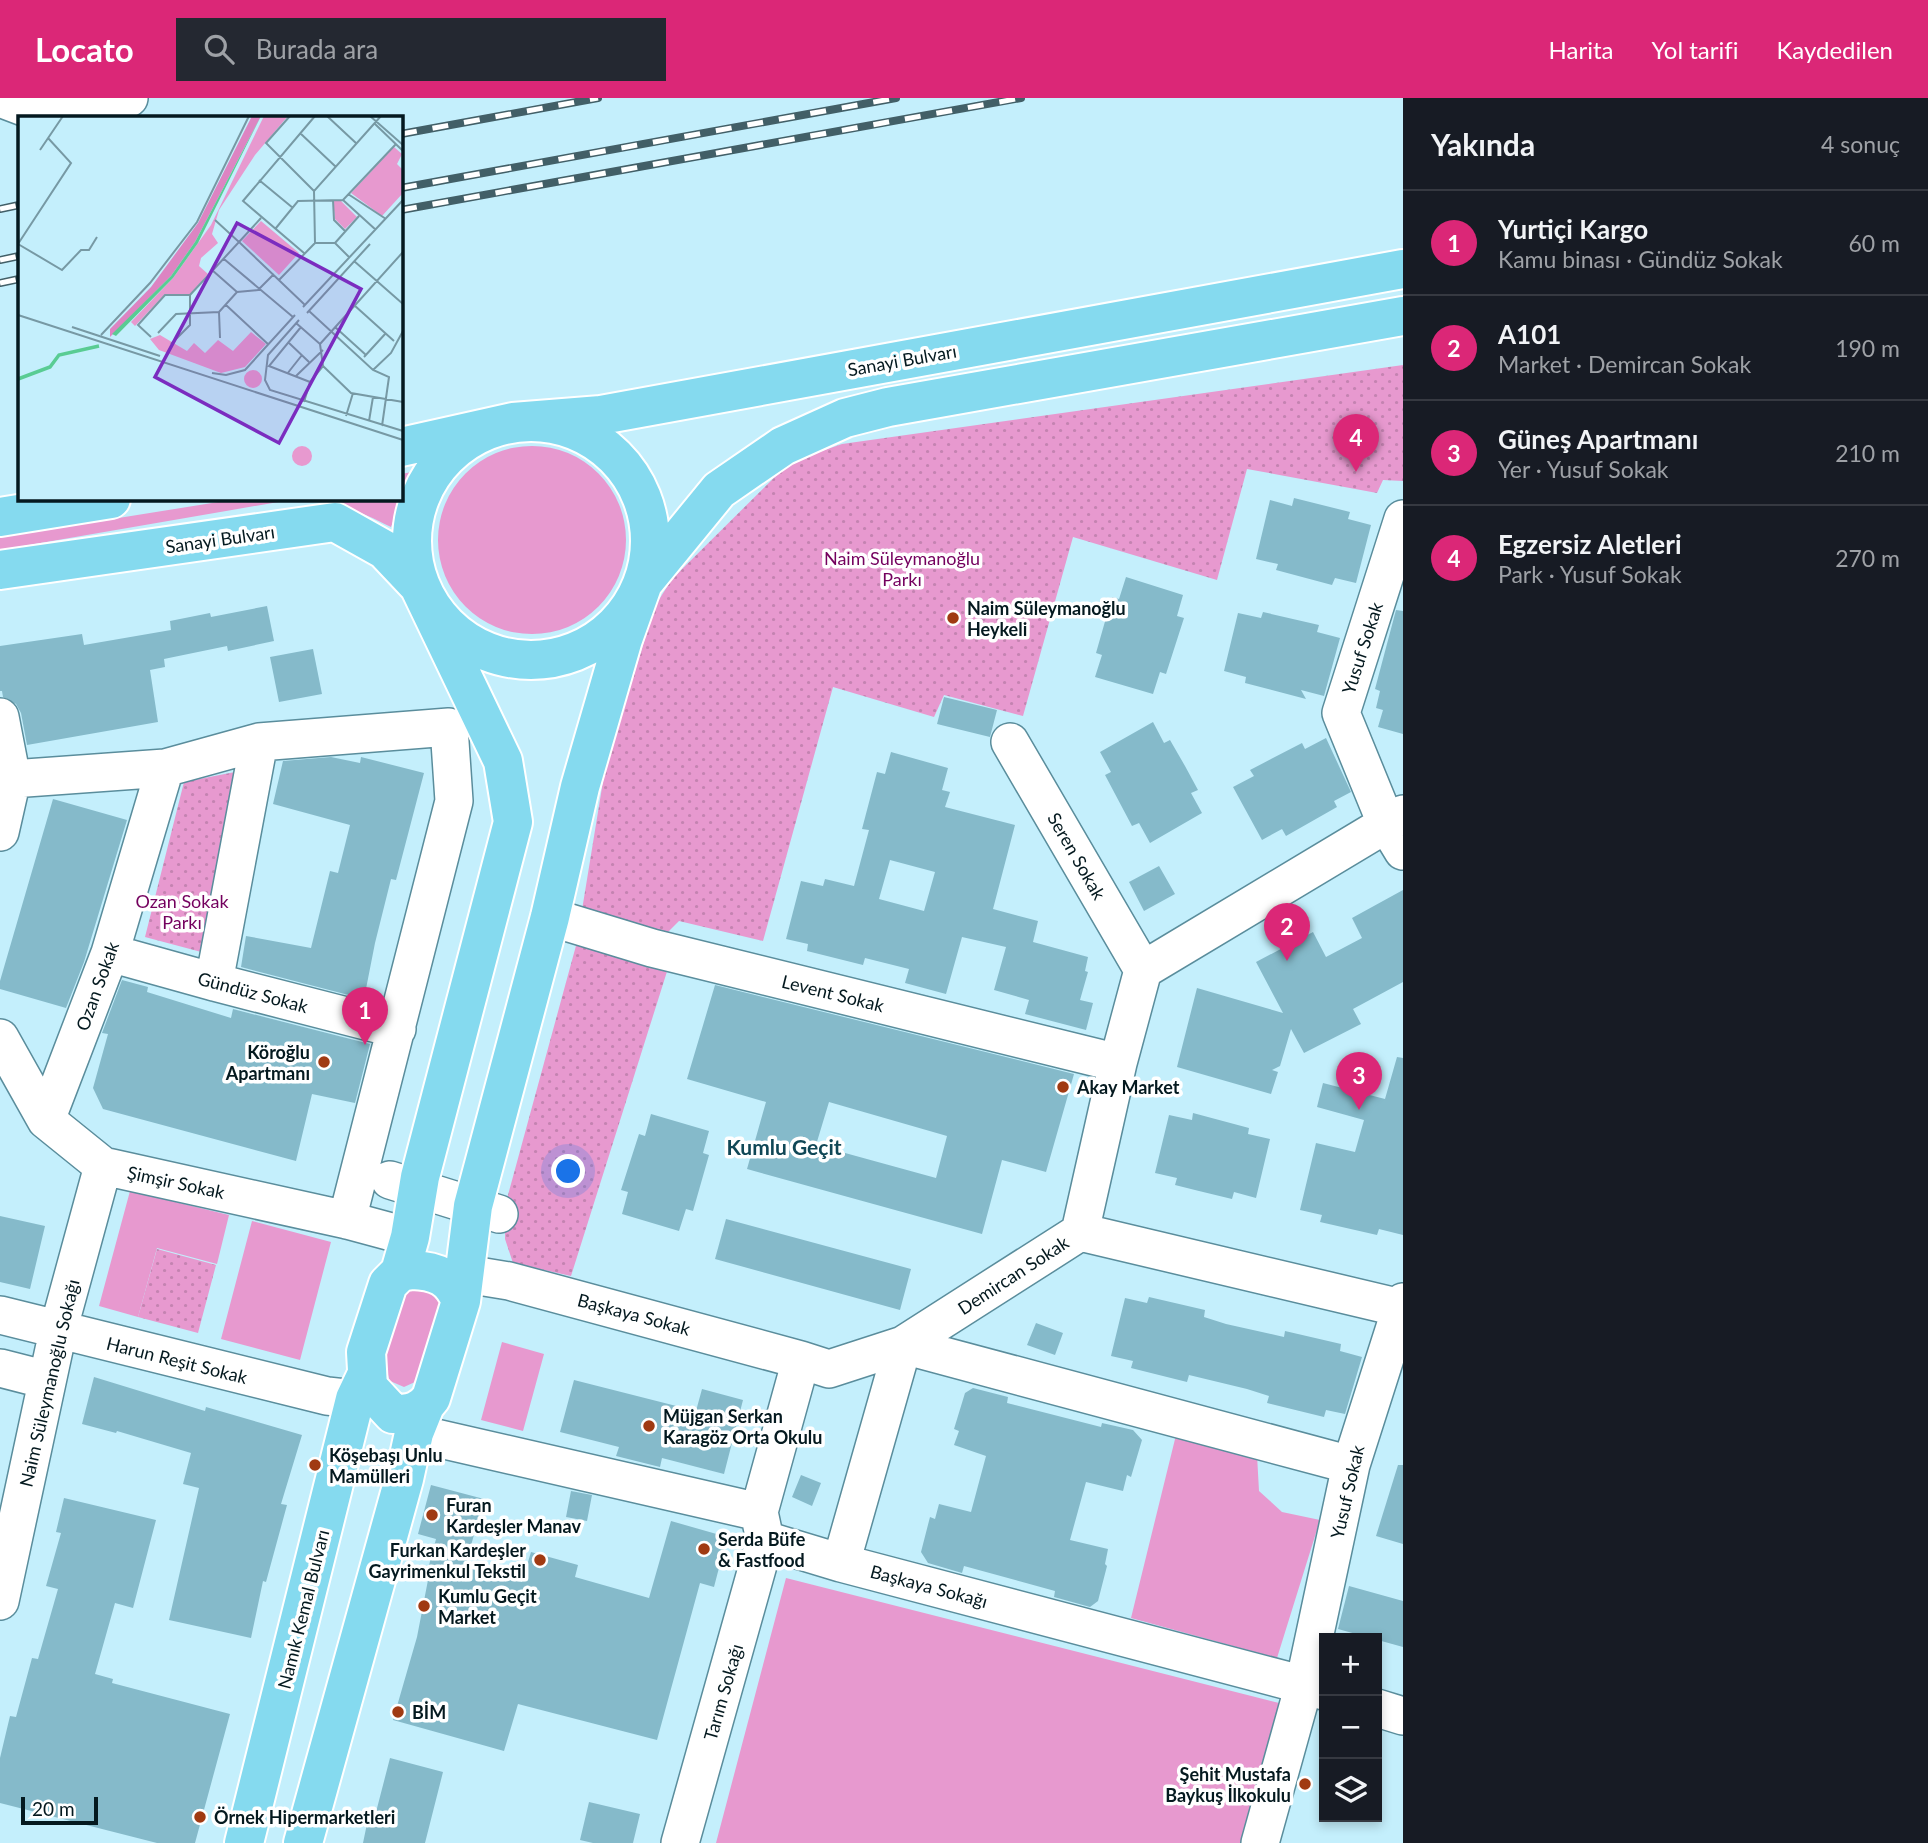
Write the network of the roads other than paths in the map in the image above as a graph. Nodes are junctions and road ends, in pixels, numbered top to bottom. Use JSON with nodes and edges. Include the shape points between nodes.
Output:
{"nodes":[{"id":1,"x":0,"y":98,"type":"edge"},
{"id":2,"x":129,"y":98,"type":"edge"},
{"id":3,"x":49,"y":116,"type":"edge"},
{"id":4,"x":56,"y":116,"type":"edge"},
{"id":5,"x":1403,"y":269,"type":"edge"},
{"id":6,"x":1403,"y":316,"type":"edge"},
{"id":7,"x":513,"y":422,"type":"junction"},
{"id":8,"x":402,"y":447,"type":"edge"},
{"id":9,"x":105,"y":500,"type":"edge"},
{"id":10,"x":0,"y":517,"type":"edge"},
{"id":11,"x":1403,"y":519,"type":"edge"},
{"id":12,"x":0,"y":570,"type":"edge"},
{"id":13,"x":643,"y":583,"type":"junction"},
{"id":14,"x":419,"y":586,"type":"junction"},
{"id":15,"x":0,"y":718,"type":"edge"},
{"id":16,"x":259,"y":742,"type":"junction"},
{"id":17,"x":1010,"y":742,"type":"dead end"},
{"id":18,"x":165,"y":768,"type":"junction"},
{"id":19,"x":12,"y":779,"type":"junction"},
{"id":20,"x":1397,"y":829,"type":"edge"},
{"id":21,"x":0,"y":832,"type":"edge"},
{"id":22,"x":550,"y":917,"type":"junction"},
{"id":23,"x":110,"y":953,"type":"junction"},
{"id":24,"x":1143,"y":970,"type":"junction"},
{"id":25,"x":214,"y":982,"type":"junction"},
{"id":26,"x":397,"y":1029,"type":"junction"},
{"id":27,"x":0,"y":1038,"type":"edge"},
{"id":28,"x":1118,"y":1063,"type":"junction"},
{"id":29,"x":47,"y":1120,"type":"junction"},
{"id":30,"x":103,"y":1166,"type":"junction"},
{"id":31,"x":404,"y":1184,"type":"junction"},
{"id":32,"x":486,"y":1210,"type":"junction"},
{"id":33,"x":348,"y":1220,"type":"junction"},
{"id":34,"x":1080,"y":1232,"type":"junction"},
{"id":35,"x":405,"y":1255,"type":"junction"},
{"id":36,"x":463,"y":1288,"type":"junction"},
{"id":37,"x":1402,"y":1305,"type":"edge"},
{"id":38,"x":0,"y":1315,"type":"edge"},
{"id":39,"x":58,"y":1331,"type":"junction"},
{"id":40,"x":903,"y":1345,"type":"junction"},
{"id":41,"x":801,"y":1360,"type":"junction"},
{"id":42,"x":0,"y":1368,"type":"edge"},
{"id":43,"x":47,"y":1380,"type":"junction"},
{"id":44,"x":361,"y":1388,"type":"junction"},
{"id":45,"x":419,"y":1421,"type":"junction"},
{"id":46,"x":1351,"y":1465,"type":"junction"},
{"id":47,"x":762,"y":1526,"type":"junction"},
{"id":48,"x":841,"y":1563,"type":"junction"},
{"id":49,"x":0,"y":1601,"type":"edge"},
{"id":50,"x":1314,"y":1688,"type":"edge"},
{"id":51,"x":1382,"y":1710,"type":"edge"},
{"id":52,"x":1403,"y":1716,"type":"edge"},
{"id":53,"x":244,"y":1843,"type":"edge"},
{"id":54,"x":303,"y":1843,"type":"edge"},
{"id":55,"x":680,"y":1843,"type":"edge"},
{"id":56,"x":1260,"y":1843,"type":"edge"}],
"edges":[{"from":1,"to":3,"type":"street"},
{"from":2,"to":4,"type":"street"},
{"from":5,"to":7,"type":"main road","name":"Sanayi Bulvarı","via":[[601,415]]},
{"from":6,"to":13,"type":"main road","via":[[845,418],[783,446],[719,490]]},
{"from":7,"to":8,"type":"main road","name":"Sanayi Bulvarı"},
{"from":7,"to":13,"type":"main road","via":[[555,423],[593,438],[625,465],[645,502],[651,542]]},
{"from":7,"to":14,"type":"main road","via":[[478,432],[449,453],[426,481],[413,515],[410,551]]},
{"from":9,"to":10,"type":"main road"},
{"from":11,"to":20,"type":"street","name":"Yusuf Sokak","via":[[1341,713]]},
{"from":12,"to":14,"type":"main road","name":"Sanayi Bulvarı","via":[[335,522],[385,550]]},
{"from":13,"to":14,"type":"main road","via":[[622,618],[591,645],[552,659],[511,660],[472,646],[441,621]]},
{"from":13,"to":22,"type":"main road","via":[[580,787]]},
{"from":14,"to":31,"type":"main road","via":[[503,761],[513,822]]},
{"from":15,"to":19,"type":"street"},
{"from":16,"to":18,"type":"street"},
{"from":16,"to":25,"type":"street"},
{"from":16,"to":26,"type":"street","via":[[449,727],[454,801]]},
{"from":17,"to":24,"type":"street","name":"Seren Sokak"},
{"from":18,"to":19,"type":"street"},
{"from":18,"to":23,"type":"street","name":"Ozan Sokak"},
{"from":19,"to":21,"type":"street"},
{"from":20,"to":24,"type":"street"},
{"from":22,"to":28,"type":"street","name":"Levent Sokak","via":[[652,948]]},
{"from":22,"to":32,"type":"main road"},
{"from":23,"to":25,"type":"street","name":"Gündüz Sokak"},
{"from":23,"to":29,"type":"street","name":"Ozan Sokak"},
{"from":24,"to":28,"type":"street","name":"Demircan Sokak"},
{"from":25,"to":26,"type":"street","name":"Gündüz Sokak"},
{"from":26,"to":33,"type":"street"},
{"from":27,"to":29,"type":"street","name":"Şimşir Sokak"},
{"from":28,"to":34,"type":"street","name":"Demircan Sokak"},
{"from":29,"to":30,"type":"street","name":"Şimşir Sokak"},
{"from":30,"to":33,"type":"street","name":"Şimşir Sokak"},
{"from":30,"to":39,"type":"street","name":"Naim Süleymanoğlu Sokağı"},
{"from":31,"to":32,"type":"street"},
{"from":31,"to":35,"type":"main road"},
{"from":32,"to":36,"type":"main road"},
{"from":33,"to":35,"type":"street","name":"Şimşir Sokak"},
{"from":34,"to":37,"type":"street"},
{"from":34,"to":40,"type":"street","name":"Demircan Sokak"},
{"from":35,"to":36,"type":"main road","via":[[426,1271]]},
{"from":35,"to":44,"type":"main road","name":"Namık Kemal Bulvarı","via":[[388,1284],[366,1352]]},
{"from":36,"to":41,"type":"street","name":"Başkaya Sokak","via":[[521,1284]]},
{"from":36,"to":45,"type":"main road","via":[[431,1398]]},
{"from":37,"to":46,"type":"street","name":"Yusuf Sokak"},
{"from":38,"to":39,"type":"street","name":"Harun Reşit Sokak"},
{"from":39,"to":43,"type":"street","name":"Naim Süleymanoğlu Sokağı"},
{"from":39,"to":44,"type":"street","name":"Harun Reşit Sokak","via":[[327,1396]]},
{"from":40,"to":41,"type":"street","name":"Demircan Sokak","via":[[829,1370]]},
{"from":40,"to":46,"type":"street"},
{"from":40,"to":48,"type":"street"},
{"from":41,"to":47,"type":"street","name":"Tarım Sokağı"},
{"from":42,"to":43,"type":"street"},
{"from":43,"to":49,"type":"street","name":"Naim Süleymanoğlu Sokağı"},
{"from":44,"to":45,"type":"main road","via":[[368,1387],[393,1414],[408,1414]]},
{"from":44,"to":53,"type":"main road","name":"Namık Kemal Bulvarı"},
{"from":45,"to":47,"type":"street","name":"Başkaya Sokağı"},
{"from":45,"to":54,"type":"main road"},
{"from":46,"to":50,"type":"street","name":"Yusuf Sokak"},
{"from":47,"to":48,"type":"street","name":"Başkaya Sokağı"},
{"from":47,"to":55,"type":"street","name":"Tarım Sokağı"},
{"from":48,"to":50,"type":"street","name":"Başkaya Sokağı"},
{"from":50,"to":56,"type":"street"},
{"from":51,"to":52,"type":"street"}]}
